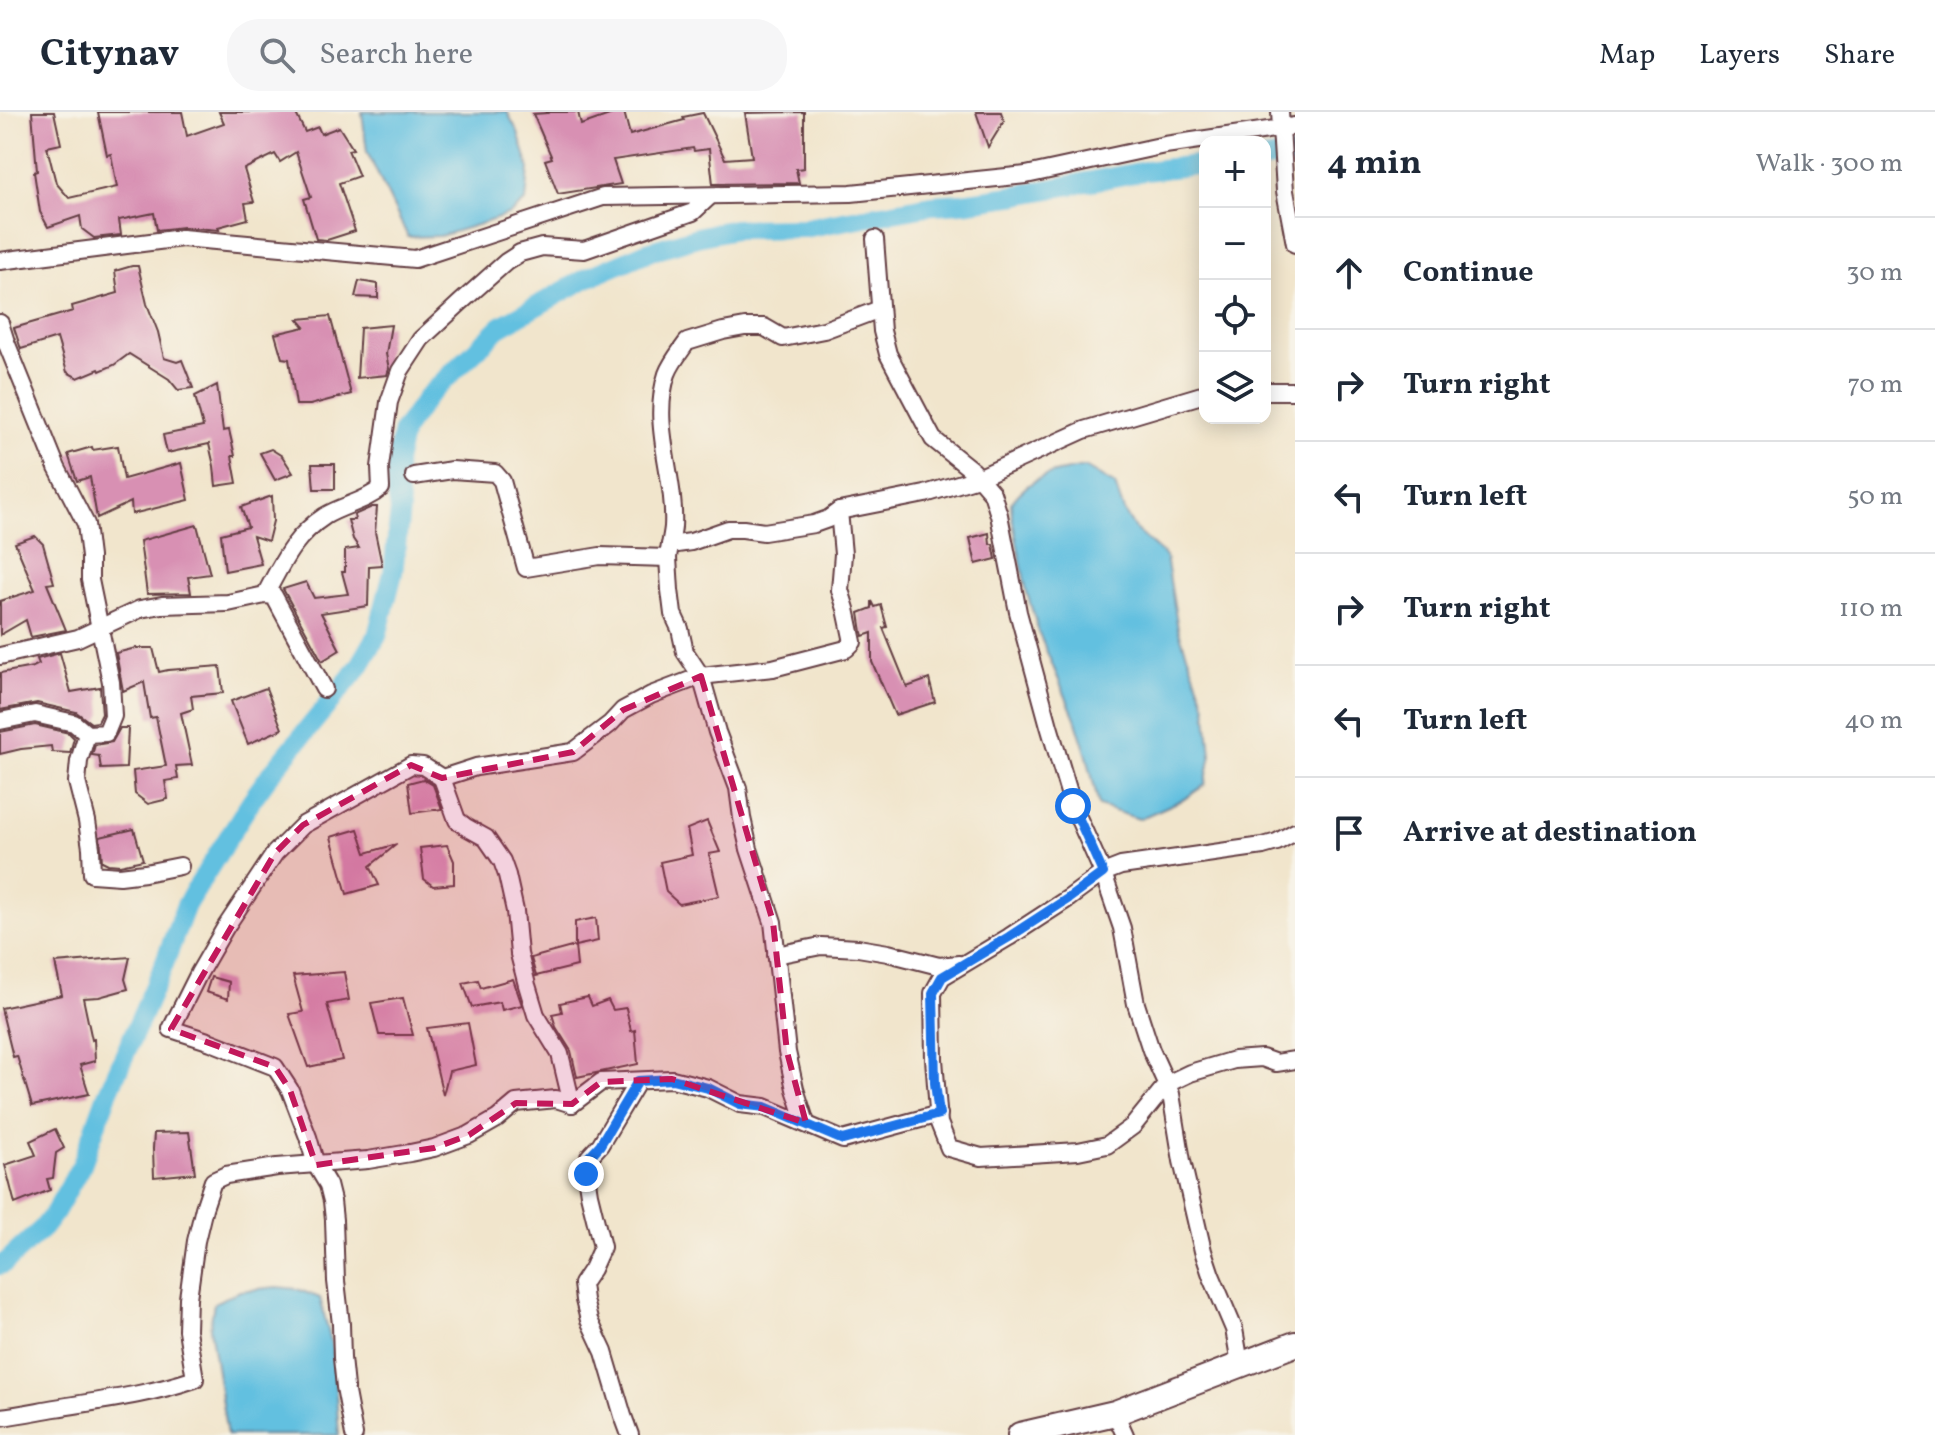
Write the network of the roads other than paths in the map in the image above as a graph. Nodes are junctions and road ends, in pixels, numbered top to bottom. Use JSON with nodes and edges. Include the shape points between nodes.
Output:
{"nodes":[{"id":1,"x":1285,"y":125,"type":"edge"},
{"id":2,"x":709,"y":197,"type":"junction"},
{"id":3,"x":875,"y":239,"type":"dead end"},
{"id":4,"x":1295,"y":244,"type":"edge"},
{"id":5,"x":0,"y":261,"type":"edge"},
{"id":6,"x":880,"y":309,"type":"junction"},
{"id":7,"x":0,"y":323,"type":"edge"},
{"id":8,"x":1271,"y":391,"type":"edge"},
{"id":9,"x":1295,"y":391,"type":"edge"},
{"id":10,"x":1199,"y":396,"type":"edge"},
{"id":11,"x":414,"y":476,"type":"dead end"},
{"id":12,"x":978,"y":478,"type":"junction"},
{"id":13,"x":839,"y":511,"type":"junction"},
{"id":14,"x":669,"y":552,"type":"junction"},
{"id":15,"x":265,"y":595,"type":"junction"},
{"id":16,"x":100,"y":627,"type":"junction"},
{"id":17,"x":0,"y":656,"type":"edge"},
{"id":18,"x":701,"y":676,"type":"junction"},
{"id":19,"x":324,"y":689,"type":"dead end"},
{"id":20,"x":0,"y":721,"type":"edge"},
{"id":21,"x":87,"y":734,"type":"junction"},
{"id":22,"x":442,"y":778,"type":"junction"},
{"id":23,"x":1295,"y":832,"type":"edge"},
{"id":24,"x":180,"y":866,"type":"dead end"},
{"id":25,"x":1103,"y":873,"type":"junction"},
{"id":26,"x":776,"y":955,"type":"junction"},
{"id":27,"x":961,"y":964,"type":"junction"},
{"id":28,"x":1295,"y":1060,"type":"edge"},
{"id":29,"x":638,"y":1081,"type":"junction"},
{"id":30,"x":1167,"y":1084,"type":"junction"},
{"id":31,"x":572,"y":1104,"type":"junction"},
{"id":32,"x":939,"y":1114,"type":"junction"},
{"id":33,"x":806,"y":1123,"type":"junction"},
{"id":34,"x":316,"y":1165,"type":"junction"},
{"id":35,"x":1295,"y":1344,"type":"edge"},
{"id":36,"x":1239,"y":1366,"type":"junction"},
{"id":37,"x":1115,"y":1413,"type":"junction"},
{"id":38,"x":0,"y":1417,"type":"edge"},
{"id":39,"x":354,"y":1435,"type":"edge"},
{"id":40,"x":630,"y":1435,"type":"edge"},
{"id":41,"x":1020,"y":1435,"type":"edge"},
{"id":42,"x":1125,"y":1435,"type":"edge"}],
"edges":[{"from":1,"to":2,"type":"street","via":[[1026,175],[851,193]]},
{"from":1,"to":4,"type":"street","via":[[1285,191]]},
{"from":2,"to":5,"type":"street","via":[[603,197],[415,259],[182,238]]},
{"from":2,"to":15,"type":"street","via":[[693,212],[584,250],[542,247],[520,253],[461,302],[421,339],[400,371],[389,402],[381,488],[326,516],[298,538]]},
{"from":3,"to":6,"type":"street"},
{"from":6,"to":12,"type":"street","via":[[888,354],[933,439]]},
{"from":6,"to":14,"type":"street","via":[[824,330],[783,338],[764,327],[745,327],[687,342],[668,372],[662,394],[662,444],[673,526]]},
{"from":7,"to":16,"type":"street","via":[[57,468],[86,524]]},
{"from":8,"to":9,"type":"street"},
{"from":10,"to":12,"type":"street","via":[[1084,430]]},
{"from":11,"to":14,"type":"street","via":[[452,470],[495,473],[502,481],[526,568]]},
{"from":12,"to":13,"type":"street"},
{"from":12,"to":25,"type":"street","via":[[992,493],[999,515],[1049,726],[1073,806]]},
{"from":13,"to":14,"type":"street","via":[[814,524],[764,532],[728,529]]},
{"from":13,"to":18,"type":"street","via":[[840,590],[853,642],[846,649],[773,668]]},
{"from":14,"to":18,"type":"street","via":[[673,614],[685,652]]},
{"from":15,"to":16,"type":"street","via":[[140,609]]},
{"from":15,"to":19,"type":"street","via":[[274,596]]},
{"from":16,"to":17,"type":"street","via":[[78,638]]},
{"from":16,"to":21,"type":"street","via":[[113,716],[106,733]]},
{"from":18,"to":22,"type":"street","via":[[623,710],[573,752],[476,767]]},
{"from":18,"to":26,"type":"street","via":[[738,788],[749,849],[773,922]]},
{"from":20,"to":21,"type":"street","via":[[35,714],[74,723]]},
{"from":21,"to":24,"type":"street","via":[[77,782],[92,874],[120,876]]},
{"from":22,"to":31,"type":"street","via":[[457,820],[486,838],[502,861],[527,985],[536,1015],[560,1054]]},
{"from":22,"to":34,"type":"street","via":[[411,765],[303,825],[275,853],[225,928],[171,1029],[275,1067],[290,1090]]},
{"from":23,"to":25,"type":"street","via":[[1263,846]]},
{"from":25,"to":27,"type":"street"},
{"from":25,"to":30,"type":"street","via":[[1122,928],[1143,1027]]},
{"from":26,"to":27,"type":"street","via":[[821,946],[888,953],[939,966]]},
{"from":26,"to":33,"type":"street","via":[[787,1052]]},
{"from":27,"to":32,"type":"street","via":[[942,977],[933,993]]},
{"from":28,"to":30,"type":"street","via":[[1234,1060]]},
{"from":29,"to":31,"type":"street","via":[[601,1082]]},
{"from":29,"to":33,"type":"street","via":[[672,1079]]},
{"from":29,"to":40,"type":"street","via":[[589,1157],[586,1174],[602,1247],[582,1284],[589,1320]]},
{"from":30,"to":32,"type":"street","via":[[1133,1126],[1107,1145],[1078,1151],[981,1157],[949,1148]]},
{"from":30,"to":36,"type":"street","via":[[1203,1251],[1234,1329]]},
{"from":31,"to":34,"type":"street","via":[[556,1099],[516,1103],[469,1135],[434,1148]]},
{"from":32,"to":33,"type":"street","via":[[843,1140]]},
{"from":34,"to":38,"type":"street","via":[[277,1167],[213,1181],[196,1241],[188,1298],[195,1379],[123,1398]]},
{"from":34,"to":39,"type":"street","via":[[332,1201],[342,1358]]},
{"from":35,"to":36,"type":"street"},
{"from":36,"to":37,"type":"street"},
{"from":37,"to":41,"type":"street"},
{"from":37,"to":42,"type":"street"}]}
